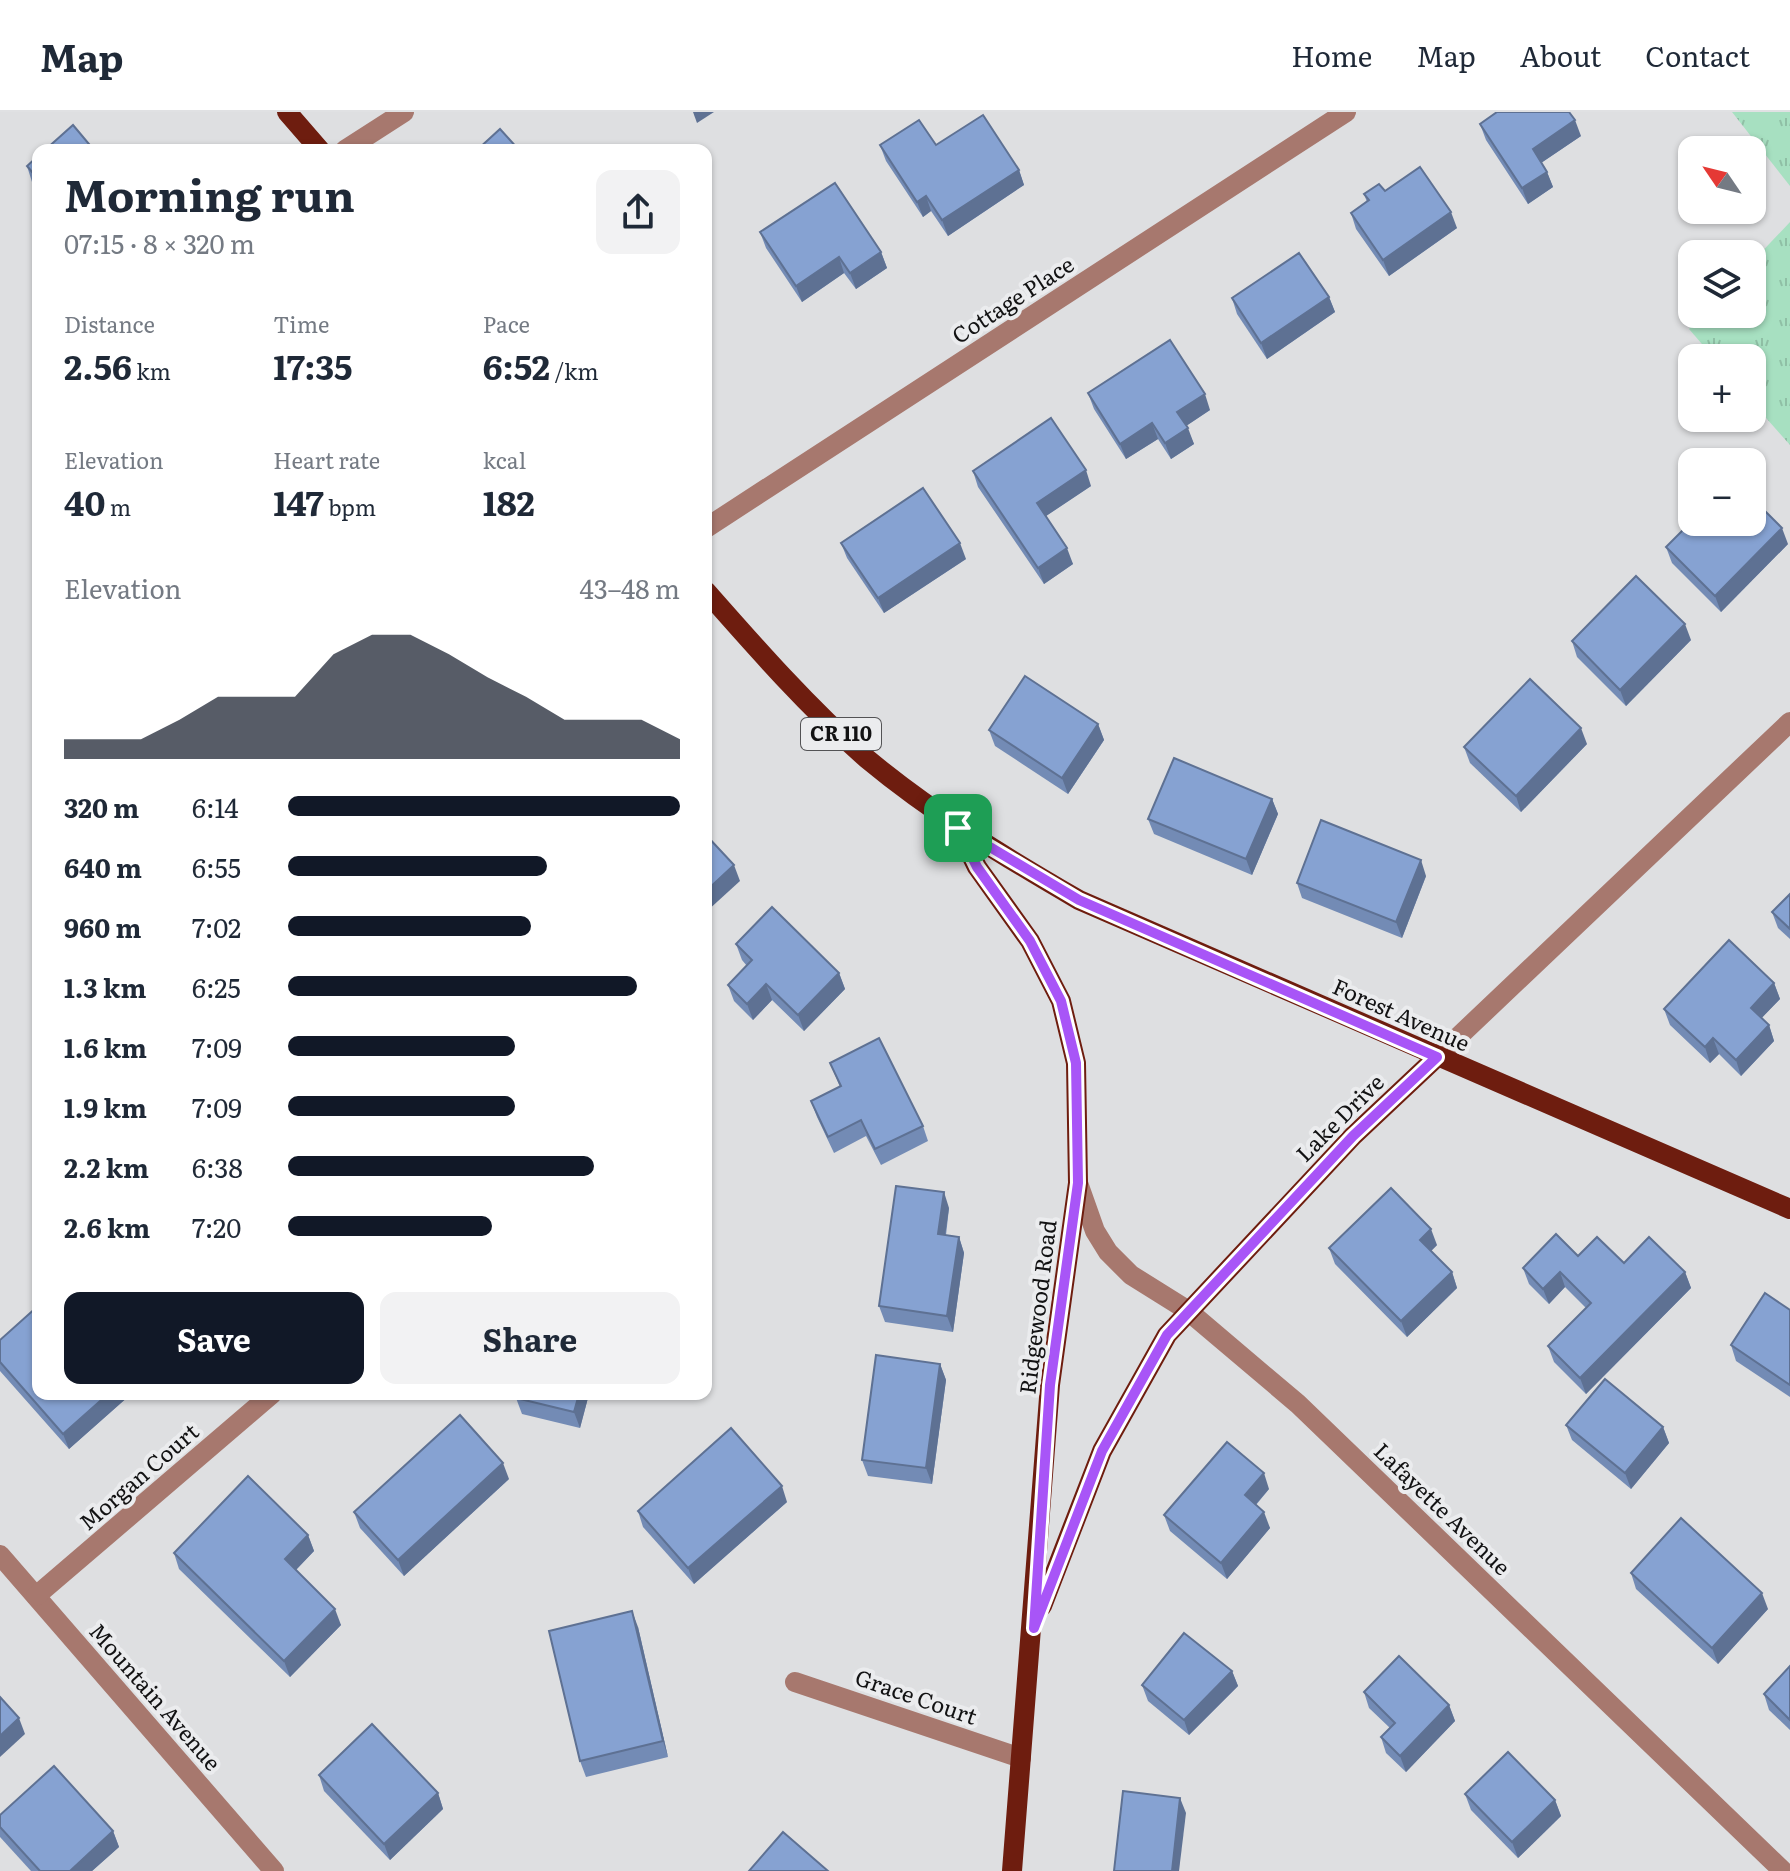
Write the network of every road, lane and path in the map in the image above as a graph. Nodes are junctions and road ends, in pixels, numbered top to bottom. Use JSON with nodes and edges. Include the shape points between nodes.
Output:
{"nodes":[{"id":1,"x":287,"y":112,"type":"edge"},
{"id":2,"x":404,"y":112,"type":"edge"},
{"id":3,"x":1346,"y":112,"type":"edge"},
{"id":4,"x":315,"y":144,"type":"edge"},
{"id":5,"x":354,"y":144,"type":"edge"},
{"id":6,"x":712,"y":524,"type":"edge"},
{"id":7,"x":712,"y":598,"type":"edge"},
{"id":8,"x":1790,"y":722,"type":"edge"},
{"id":9,"x":958,"y":828,"type":"junction"},
{"id":10,"x":1437,"y":1057,"type":"junction"},
{"id":11,"x":1078,"y":1183,"type":"junction"},
{"id":12,"x":1790,"y":1209,"type":"edge"},
{"id":13,"x":1187,"y":1310,"type":"junction"},
{"id":14,"x":265,"y":1400,"type":"edge"},
{"id":15,"x":0,"y":1555,"type":"edge"},
{"id":16,"x":36,"y":1596,"type":"junction"},
{"id":17,"x":1034,"y":1628,"type":"junction"},
{"id":18,"x":795,"y":1682,"type":"dead end"},
{"id":19,"x":1021,"y":1758,"type":"junction"},
{"id":20,"x":274,"y":1871,"type":"edge"},
{"id":21,"x":1012,"y":1871,"type":"edge"},
{"id":22,"x":1783,"y":1871,"type":"edge"}],
"edges":[{"from":1,"to":4,"type":"main road"},
{"from":2,"to":5,"type":"street"},
{"from":3,"to":6,"type":"street","name":"Cottage Place"},
{"from":7,"to":9,"type":"main road","number":"CR 110","via":[[783,678],[866,758]]},
{"from":8,"to":10,"type":"street","name":"Lake Drive"},
{"from":9,"to":10,"type":"main road","name":"Forest Avenue","number":"CR 110","via":[[1079,900]]},
{"from":9,"to":11,"type":"main road","name":"Ridgewood Road","number":"CR 110","via":[[977,867],[1030,941],[1061,1001],[1076,1063]]},
{"from":10,"to":12,"type":"main road","name":"Forest Avenue"},
{"from":10,"to":13,"type":"main road","name":"Lake Drive","via":[[1353,1136]]},
{"from":11,"to":13,"type":"street","name":"Lafayette Avenue","via":[[1108,1252],[1131,1275]]},
{"from":11,"to":17,"type":"main road","name":"Ridgewood Road","number":"CR 110","via":[[1050,1385]]},
{"from":13,"to":17,"type":"main road","name":"Lake Drive","via":[[1145,1369],[1102,1451]]},
{"from":13,"to":22,"type":"street","name":"Lafayette Avenue","via":[[1298,1404]]},
{"from":14,"to":16,"type":"street","name":"Morgan Court"},
{"from":15,"to":16,"type":"street","name":"Mountain Avenue"},
{"from":16,"to":20,"type":"street","name":"Mountain Avenue"},
{"from":17,"to":19,"type":"main road","name":"Ridgewood Road","number":"CR 110"},
{"from":18,"to":19,"type":"street","name":"Grace Court"},
{"from":19,"to":21,"type":"main road","name":"Ridgewood Road","number":"CR 110"}]}
